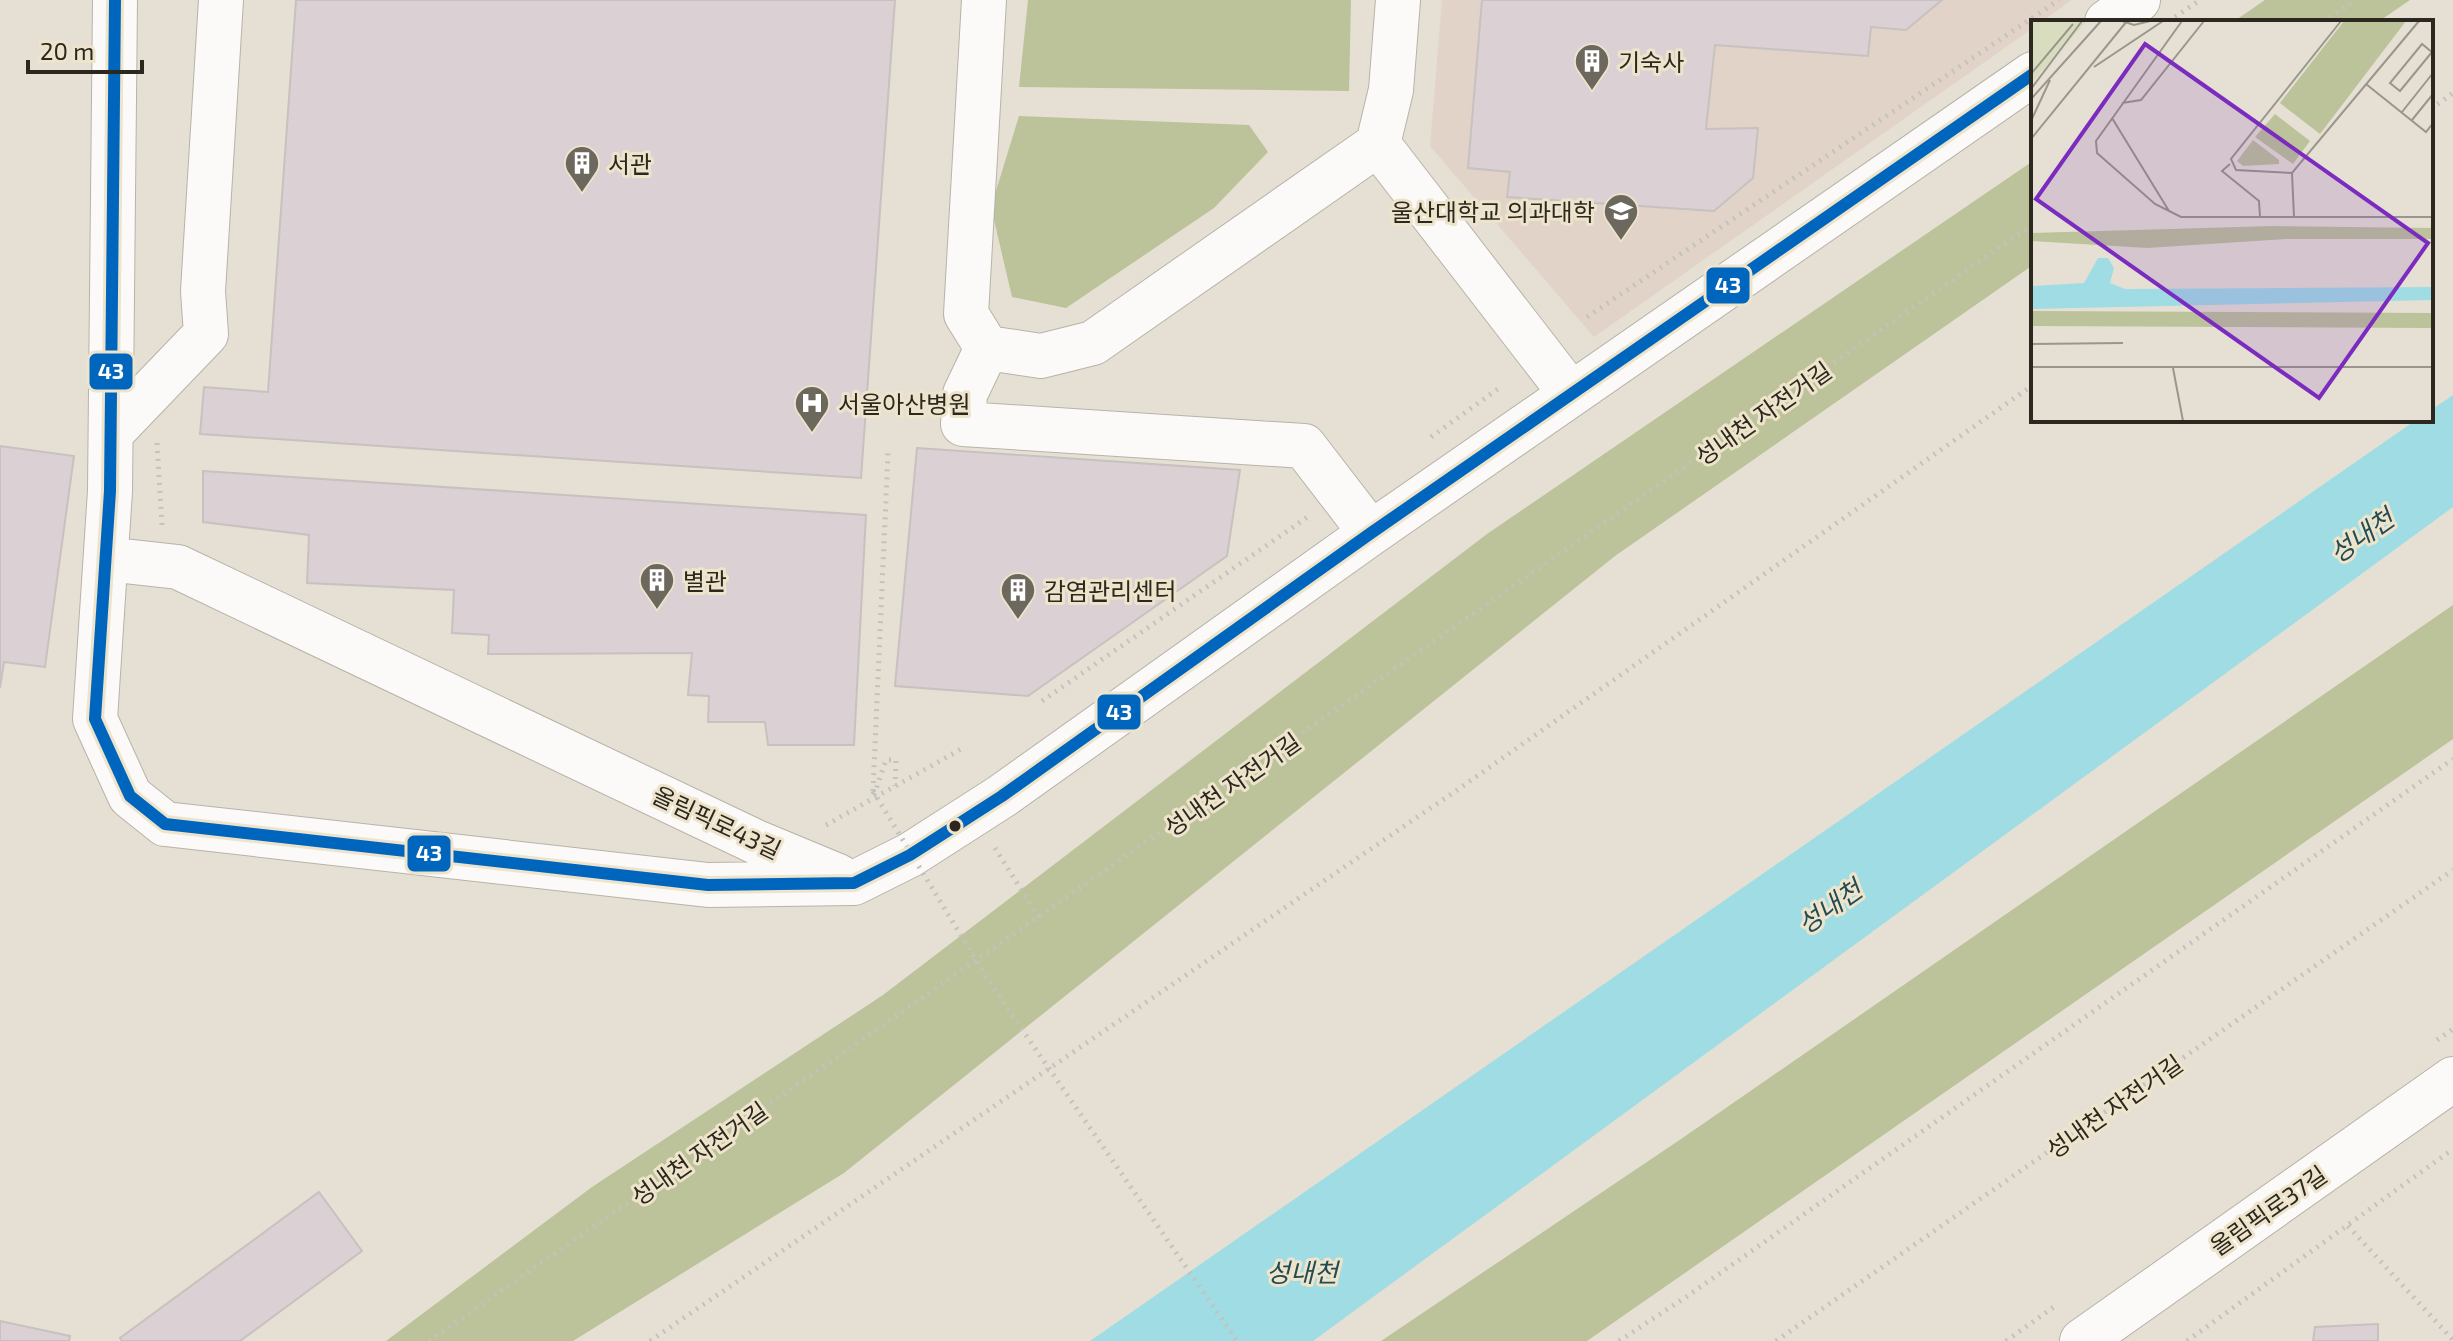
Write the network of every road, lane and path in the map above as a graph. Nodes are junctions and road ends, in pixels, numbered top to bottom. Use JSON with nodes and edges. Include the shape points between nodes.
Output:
{"nodes":[{"id":1,"x":115,"y":0,"type":"edge"},
{"id":2,"x":221,"y":0,"type":"edge"},
{"id":3,"x":984,"y":0,"type":"edge"},
{"id":4,"x":1398,"y":0,"type":"edge"},
{"id":5,"x":2059,"y":0,"type":"edge"},
{"id":6,"x":2138,"y":0,"type":"edge"},
{"id":7,"x":2200,"y":0,"type":"edge"},
{"id":8,"x":2355,"y":0,"type":"edge"},
{"id":9,"x":2110,"y":20,"type":"edge"},
{"id":10,"x":2171,"y":20,"type":"edge"},
{"id":11,"x":2326,"y":20,"type":"edge"},
{"id":12,"x":2031,"y":75,"type":"edge"},
{"id":13,"x":2453,"y":93,"type":"edge"},
{"id":14,"x":2433,"y":108,"type":"edge"},
{"id":15,"x":1378,"y":144,"type":"junction"},
{"id":16,"x":2031,"y":225,"type":"edge"},
{"id":17,"x":1587,"y":317,"type":"dead end"},
{"id":18,"x":987,"y":348,"type":"junction"},
{"id":19,"x":1502,"y":386,"type":"dead end"},
{"id":20,"x":2031,"y":386,"type":"edge"},
{"id":21,"x":1571,"y":394,"type":"junction"},
{"id":22,"x":111,"y":433,"type":"junction"},
{"id":23,"x":1431,"y":437,"type":"dead end"},
{"id":24,"x":888,"y":453,"type":"dead end"},
{"id":25,"x":1313,"y":513,"type":"dead end"},
{"id":26,"x":1371,"y":533,"type":"junction"},
{"id":27,"x":106,"y":559,"type":"junction"},
{"id":28,"x":1042,"y":701,"type":"dead end"},
{"id":29,"x":2453,"y":759,"type":"edge"},
{"id":30,"x":895,"y":787,"type":"dead end"},
{"id":31,"x":874,"y":793,"type":"junction"},
{"id":32,"x":987,"y":836,"type":"dead end"},
{"id":33,"x":2453,"y":870,"type":"edge"},
{"id":34,"x":854,"y":883,"type":"junction"},
{"id":35,"x":1039,"y":918,"type":"junction"},
{"id":36,"x":977,"y":961,"type":"junction"},
{"id":37,"x":2453,"y":1079,"type":"edge"},
{"id":38,"x":2453,"y":1149,"type":"edge"},
{"id":39,"x":2348,"y":1225,"type":"junction"},
{"id":40,"x":2453,"y":1340,"type":"edge"},
{"id":41,"x":429,"y":1341,"type":"edge"},
{"id":42,"x":650,"y":1341,"type":"edge"},
{"id":43,"x":1237,"y":1341,"type":"edge"},
{"id":44,"x":1619,"y":1341,"type":"edge"},
{"id":45,"x":1776,"y":1341,"type":"edge"},
{"id":46,"x":2082,"y":1341,"type":"edge"},
{"id":47,"x":2187,"y":1341,"type":"edge"}],
"edges":[{"from":1,"to":22,"type":"street"},
{"from":2,"to":22,"type":"street","via":[[203,291],[206,334]]},
{"from":3,"to":18,"type":"street","via":[[966,314]]},
{"from":4,"to":15,"type":"street","via":[[1391,90]]},
{"from":5,"to":17,"type":"path"},
{"from":6,"to":9,"type":"street"},
{"from":7,"to":10,"type":"path"},
{"from":8,"to":11,"type":"path"},
{"from":12,"to":21,"type":"street"},
{"from":13,"to":14,"type":"path"},
{"from":15,"to":18,"type":"street","via":[[1093,343],[1041,356]]},
{"from":15,"to":21,"type":"street"},
{"from":16,"to":35,"type":"path","name":"성내천 자전거길"},
{"from":18,"to":26,"type":"street","via":[[965,394],[963,424],[1304,446]]},
{"from":19,"to":23,"type":"path"},
{"from":20,"to":42,"type":"path","via":[[1460,788]]},
{"from":21,"to":26,"type":"street"},
{"from":22,"to":27,"type":"street"},
{"from":24,"to":31,"type":"path"},
{"from":25,"to":28,"type":"path"},
{"from":26,"to":34,"type":"street","via":[[1002,796],[910,855]]},
{"from":27,"to":34,"type":"street","name":"올림픽로43길","via":[[178,567],[756,842]]},
{"from":27,"to":34,"type":"street","via":[[95,719],[130,796],[165,824],[708,885]]},
{"from":29,"to":44,"type":"path"},
{"from":30,"to":31,"type":"path","via":[[896,760],[886,760]]},
{"from":31,"to":36,"type":"path","bridge":true},
{"from":32,"to":35,"type":"path"},
{"from":33,"to":45,"type":"path","name":"성내천 자전거길"},
{"from":35,"to":36,"type":"path","name":"성내천 자전거길"},
{"from":36,"to":41,"type":"path","name":"성내천 자전거길"},
{"from":36,"to":43,"type":"path","bridge":true},
{"from":37,"to":46,"type":"street","name":"올림픽로37길"},
{"from":38,"to":39,"type":"path"},
{"from":39,"to":40,"type":"path"},
{"from":39,"to":47,"type":"path"}]}
